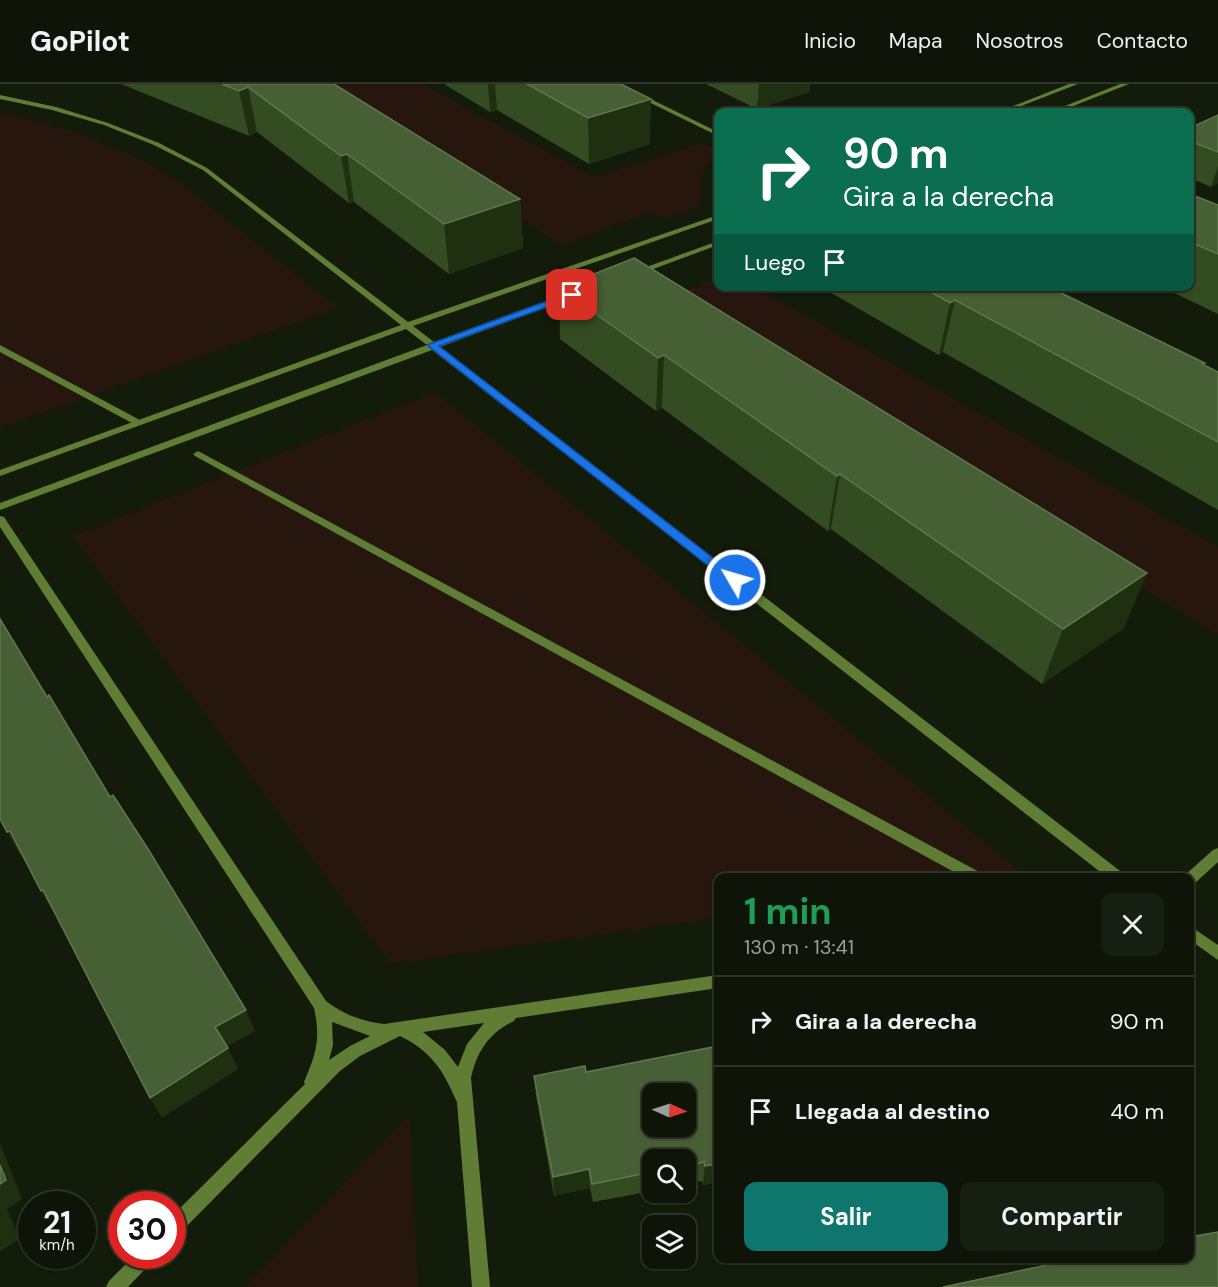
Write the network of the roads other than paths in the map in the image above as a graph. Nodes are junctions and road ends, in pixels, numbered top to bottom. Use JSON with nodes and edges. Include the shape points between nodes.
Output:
{"nodes":[{"id":1,"x":615,"y":84,"type":"edge"},
{"id":2,"x":1075,"y":84,"type":"edge"},
{"id":3,"x":1126,"y":84,"type":"edge"},
{"id":4,"x":0,"y":97,"type":"edge"},
{"id":5,"x":1012,"y":108,"type":"edge"},
{"id":6,"x":1063,"y":108,"type":"edge"},
{"id":7,"x":714,"y":132,"type":"edge"},
{"id":8,"x":714,"y":218,"type":"edge"},
{"id":9,"x":714,"y":244,"type":"edge"},
{"id":10,"x":620,"y":278,"type":"edge"},
{"id":11,"x":587,"y":289,"type":"edge"},
{"id":12,"x":407,"y":326,"type":"junction"},
{"id":13,"x":432,"y":345,"type":"junction"},
{"id":14,"x":0,"y":348,"type":"edge"},
{"id":15,"x":135,"y":421,"type":"dead end"},
{"id":16,"x":198,"y":454,"type":"dead end"},
{"id":17,"x":0,"y":473,"type":"edge"},
{"id":18,"x":0,"y":507,"type":"edge"},
{"id":19,"x":0,"y":519,"type":"edge"},
{"id":20,"x":1218,"y":854,"type":"edge"},
{"id":21,"x":1094,"y":858,"type":"junction"},
{"id":22,"x":969,"y":873,"type":"edge"},
{"id":23,"x":1110,"y":873,"type":"edge"},
{"id":24,"x":1113,"y":873,"type":"edge"},
{"id":25,"x":1194,"y":875,"type":"edge"},
{"id":26,"x":1194,"y":936,"type":"edge"},
{"id":27,"x":1218,"y":954,"type":"edge"},
{"id":28,"x":714,"y":982,"type":"edge"},
{"id":29,"x":321,"y":1006,"type":"junction"},
{"id":30,"x":524,"y":1010,"type":"junction"},
{"id":31,"x":400,"y":1028,"type":"junction"},
{"id":32,"x":463,"y":1097,"type":"junction"},
{"id":33,"x":298,"y":1103,"type":"junction"},
{"id":34,"x":186,"y":1215,"type":"edge"},
{"id":35,"x":133,"y":1269,"type":"edge"},
{"id":36,"x":115,"y":1287,"type":"edge"},
{"id":37,"x":481,"y":1287,"type":"edge"}],
"edges":[{"from":1,"to":7,"type":"street"},
{"from":2,"to":5,"type":"street"},
{"from":3,"to":6,"type":"street"},
{"from":4,"to":12,"type":"street","via":[[66,111],[123,129],[197,164]]},
{"from":8,"to":12,"type":"street"},
{"from":9,"to":10,"type":"street"},
{"from":11,"to":13,"type":"street"},
{"from":12,"to":13,"type":"street"},
{"from":12,"to":17,"type":"street"},
{"from":13,"to":18,"type":"street"},
{"from":13,"to":21,"type":"street"},
{"from":14,"to":15,"type":"street"},
{"from":16,"to":22,"type":"street"},
{"from":19,"to":29,"type":"street"},
{"from":20,"to":25,"type":"street"},
{"from":21,"to":23,"type":"street"},
{"from":21,"to":24,"type":"street"},
{"from":26,"to":27,"type":"street"},
{"from":28,"to":30,"type":"street"},
{"from":29,"to":31,"type":"street","via":[[347,1023],[384,1031]]},
{"from":29,"to":33,"type":"street","via":[[326,1050],[311,1086]]},
{"from":30,"to":31,"type":"street"},
{"from":30,"to":32,"type":"street","via":[[505,1017],[475,1043],[466,1059]]},
{"from":31,"to":32,"type":"street","via":[[438,1052],[449,1065]]},
{"from":31,"to":33,"type":"street","via":[[355,1051],[315,1083]]},
{"from":32,"to":37,"type":"street"},
{"from":33,"to":34,"type":"street"},
{"from":35,"to":36,"type":"street"}]}
